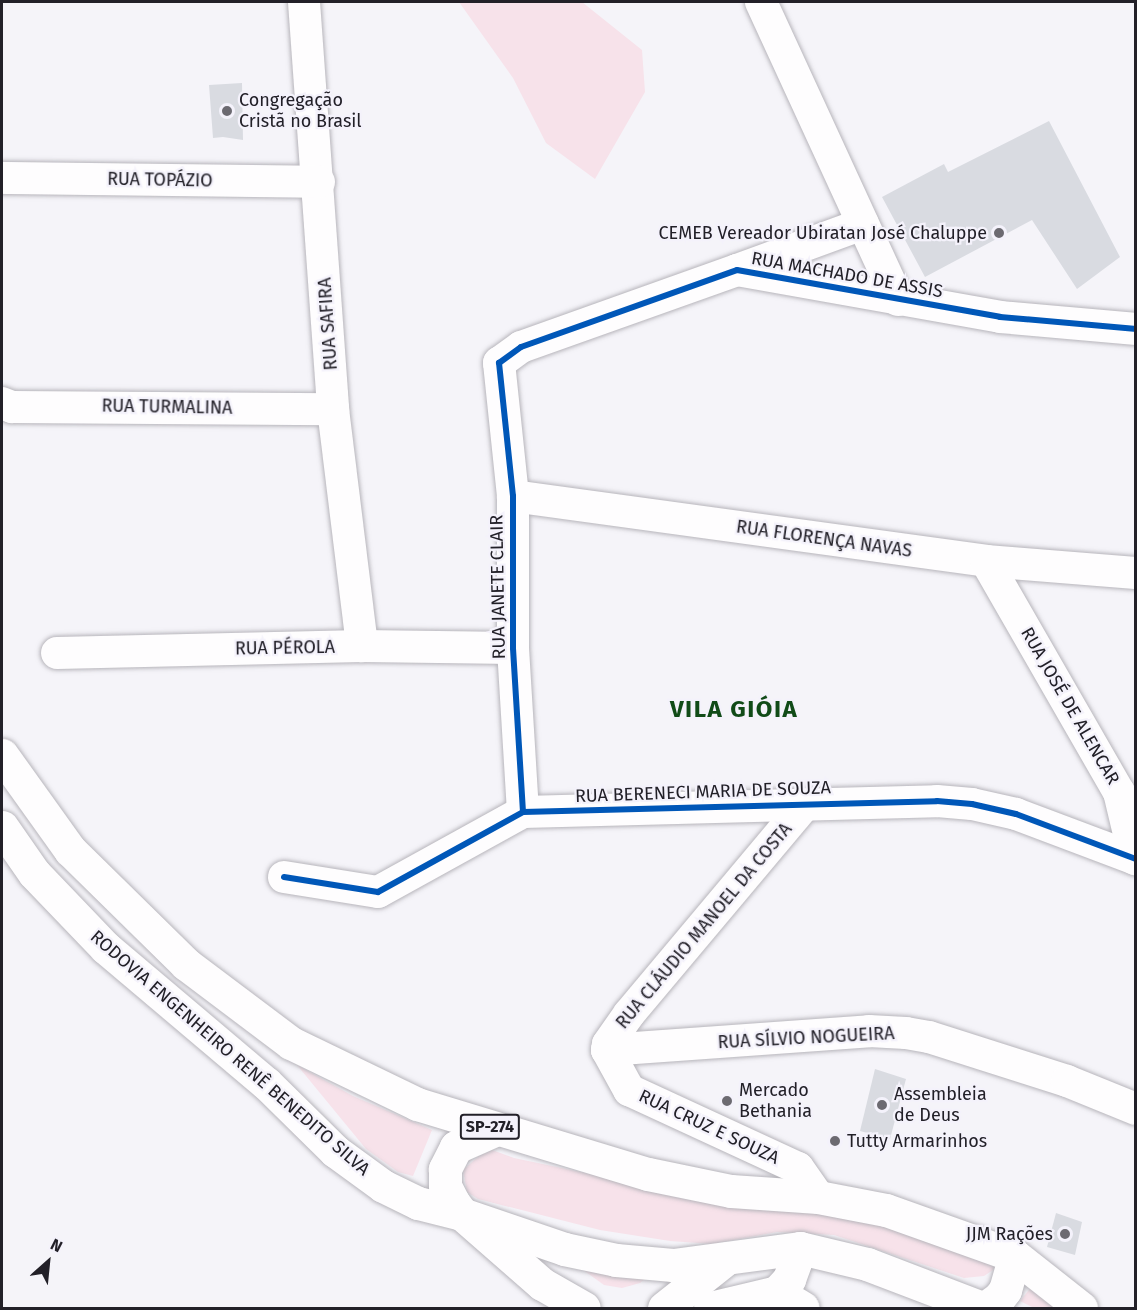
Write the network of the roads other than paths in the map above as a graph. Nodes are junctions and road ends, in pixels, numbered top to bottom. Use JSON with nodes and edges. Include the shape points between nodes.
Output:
{"nodes":[{"id":1,"x":304,"y":2,"type":"edge"},
{"id":2,"x":761,"y":2,"type":"edge"},
{"id":3,"x":2,"y":178,"type":"edge"},
{"id":4,"x":319,"y":182,"type":"junction"},
{"id":5,"x":863,"y":224,"type":"junction"},
{"id":6,"x":737,"y":270,"type":"junction"},
{"id":7,"x":898,"y":300,"type":"junction"},
{"id":8,"x":1136,"y":329,"type":"edge"},
{"id":9,"x":499,"y":363,"type":"joint"},
{"id":10,"x":2,"y":403,"type":"edge"},
{"id":11,"x":333,"y":409,"type":"junction"},
{"id":12,"x":513,"y":496,"type":"junction"},
{"id":13,"x":986,"y":561,"type":"junction"},
{"id":14,"x":1136,"y":573,"type":"edge"},
{"id":15,"x":362,"y":646,"type":"junction"},
{"id":16,"x":513,"y":648,"type":"junction"},
{"id":17,"x":57,"y":653,"type":"dead end"},
{"id":18,"x":2,"y":755,"type":"edge"},
{"id":19,"x":805,"y":804,"type":"junction"},
{"id":20,"x":523,"y":812,"type":"junction"},
{"id":21,"x":2,"y":827,"type":"edge"},
{"id":22,"x":1135,"y":859,"type":"edge"},
{"id":23,"x":284,"y":877,"type":"dead end"},
{"id":24,"x":607,"y":1050,"type":"junction"},
{"id":25,"x":1136,"y":1110,"type":"edge"},
{"id":26,"x":496,"y":1129,"type":"junction"},
{"id":27,"x":818,"y":1197,"type":"junction"},
{"id":28,"x":462,"y":1214,"type":"junction"},
{"id":29,"x":800,"y":1248,"type":"junction"},
{"id":30,"x":1015,"y":1256,"type":"junction"},
{"id":31,"x":728,"y":1258,"type":"junction"},
{"id":32,"x":777,"y":1292,"type":"junction"},
{"id":33,"x":584,"y":1308,"type":"edge"},
{"id":34,"x":664,"y":1308,"type":"edge"},
{"id":35,"x":710,"y":1308,"type":"edge"},
{"id":36,"x":804,"y":1308,"type":"edge"},
{"id":37,"x":984,"y":1308,"type":"edge"},
{"id":38,"x":1081,"y":1308,"type":"edge"}],
"edges":[{"from":1,"to":4,"type":"street","name":"RUA SAFIRA"},
{"from":2,"to":5,"type":"street"},
{"from":3,"to":4,"type":"street","name":"RUA TOPÁZIO"},
{"from":4,"to":11,"type":"street","name":"RUA SAFIRA"},
{"from":5,"to":6,"type":"street"},
{"from":5,"to":7,"type":"street"},
{"from":6,"to":7,"type":"street","name":"RUA MACHADO DE ASSIS"},
{"from":6,"to":9,"type":"street","name":"RUA MACHADO DE ASSIS","via":[[521,347]]},
{"from":7,"to":8,"type":"street","name":"RUA MACHADO DE ASSIS","via":[[1000,317]]},
{"from":9,"to":12,"type":"street","name":"RUA JANETE CLAIR"},
{"from":10,"to":11,"type":"street","name":"RUA TURMALINA","via":[[12,407]]},
{"from":11,"to":15,"type":"street","name":"RUA SAFIRA"},
{"from":12,"to":13,"type":"street","name":"RUA FLORENÇA NAVAS"},
{"from":12,"to":16,"type":"street","name":"RUA JANETE CLAIR"},
{"from":13,"to":14,"type":"street","name":"RUA FLORENÇA NAVAS"},
{"from":13,"to":22,"type":"street","name":"RUA JOSÉ DE ALENCAR","via":[[1119,792]]},
{"from":15,"to":16,"type":"street","name":"RUA PÉROLA"},
{"from":15,"to":17,"type":"street","name":"RUA PÉROLA"},
{"from":16,"to":20,"type":"street","name":"RUA JANETE CLAIR"},
{"from":18,"to":26,"type":"main road","name":"RODOVIA ENGENHEIRO RENÊ BENEDITO SILVA","number":"SP-274","via":[[70,850],[186,964],[291,1043],[417,1104]]},
{"from":19,"to":20,"type":"street","name":"RUA BERENECI MARIA DE SOUZA"},
{"from":19,"to":22,"type":"street","name":"RUA BERENECI MARIA DE SOUZA","via":[[972,804],[1016,814]]},
{"from":19,"to":24,"type":"street","name":"RUA CLÁUDIO MANOEL DA COSTA","via":[[628,1014]]},
{"from":20,"to":23,"type":"street","name":"RUA BERENECI MARIA DE SOUZA","via":[[378,892]]},
{"from":21,"to":28,"type":"main road","name":"RODOVIA ENGENHEIRO RENÊ BENEDITO SILVA","via":[[34,873],[106,948],[266,1083],[335,1151],[383,1186],[418,1203]]},
{"from":24,"to":25,"type":"street","name":"RUA SÍLVIO NOGUEIRA","via":[[869,1031],[906,1033],[1067,1081]]},
{"from":24,"to":27,"type":"street","name":"RUA CRUZ E SOUZA","via":[[629,1090],[798,1168]]},
{"from":26,"to":27,"type":"main road","name":"RODOVIA ENGENHEIRO RENÊ BENEDITO SILVA","number":"SP-274","via":[[648,1174],[731,1191]]},
{"from":26,"to":28,"type":"main road","via":[[456,1147],[445,1169],[445,1186]]},
{"from":27,"to":30,"type":"main road","name":"RODOVIA ENGENHEIRO RENÊ BENEDITO SILVA","number":"SP-274","via":[[886,1210]]},
{"from":28,"to":31,"type":"main road","name":"RODOVIA ENGENHEIRO RENÊ BENEDITO SILVA","via":[[564,1249],[616,1260],[673,1265]]},
{"from":28,"to":33,"type":"main road","via":[[542,1284]]},
{"from":29,"to":31,"type":"main road","name":"RODOVIA ENGENHEIRO RENÊ BENEDITO SILVA"},
{"from":29,"to":32,"type":"main road","via":[[789,1279]]},
{"from":29,"to":37,"type":"main road","name":"RODOVIA ENGENHEIRO RENÊ BENEDITO SILVA","via":[[867,1264]]},
{"from":30,"to":37,"type":"main road","via":[[1005,1290]]},
{"from":30,"to":38,"type":"main road","name":"RODOVIA ENGENHEIRO RENÊ BENEDITO SILVA","number":"SP-274"},
{"from":31,"to":34,"type":"main road"},
{"from":32,"to":35,"type":"main road"},
{"from":32,"to":36,"type":"street"}]}
